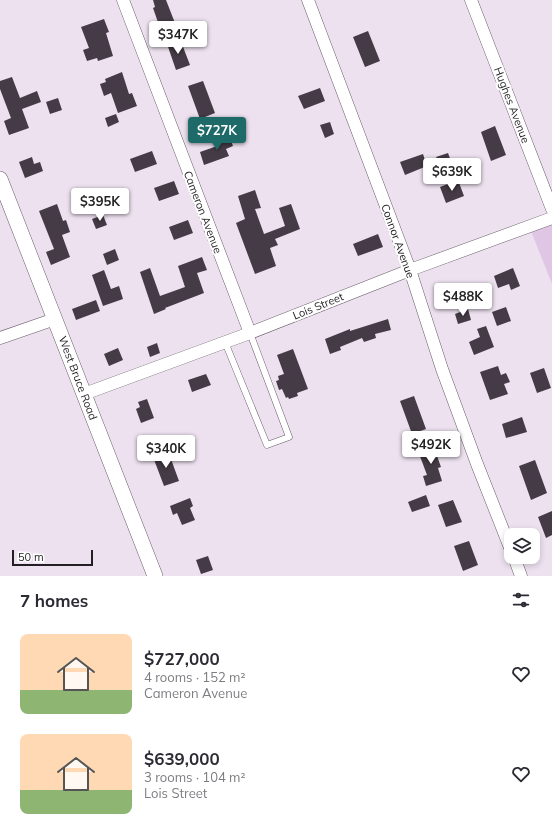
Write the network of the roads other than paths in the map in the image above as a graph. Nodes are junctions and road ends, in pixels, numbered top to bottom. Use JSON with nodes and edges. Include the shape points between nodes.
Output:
{"nodes":[{"id":1,"x":123,"y":0,"type":"edge"},
{"id":2,"x":308,"y":0,"type":"edge"},
{"id":3,"x":471,"y":0,"type":"edge"},
{"id":4,"x":0,"y":179,"type":"edge"},
{"id":5,"x":552,"y":209,"type":"edge"},
{"id":6,"x":552,"y":218,"type":"edge"},
{"id":7,"x":410,"y":270,"type":"junction"},
{"id":8,"x":55,"y":319,"type":"junction"},
{"id":9,"x":250,"y":333,"type":"junction"},
{"id":10,"x":0,"y":338,"type":"edge"},
{"id":11,"x":225,"y":342,"type":"junction"},
{"id":12,"x":84,"y":394,"type":"junction"},
{"id":13,"x":504,"y":532,"type":"edge"},
{"id":14,"x":517,"y":564,"type":"edge"},
{"id":15,"x":155,"y":576,"type":"edge"},
{"id":16,"x":522,"y":576,"type":"edge"}],
"edges":[{"from":1,"to":9,"type":"street","name":"Cameron Avenue"},
{"from":2,"to":7,"type":"street","name":"Connor Avenue"},
{"from":3,"to":5,"type":"street","name":"Hughes Avenue"},
{"from":4,"to":8,"type":"street","name":"West Bruce Road"},
{"from":6,"to":7,"type":"street","name":"Lois Street"},
{"from":7,"to":9,"type":"street","name":"Lois Street"},
{"from":7,"to":13,"type":"street","name":"Connor Avenue","via":[[442,369]]},
{"from":8,"to":10,"type":"street"},
{"from":8,"to":12,"type":"street","name":"West Bruce Road"},
{"from":9,"to":11,"type":"street","name":"Lois Street"},
{"from":9,"to":11,"type":"lane","via":[[289,437],[267,445]]},
{"from":11,"to":12,"type":"street","name":"Lois Street"},
{"from":12,"to":15,"type":"street","name":"West Bruce Road"},
{"from":14,"to":16,"type":"street"}]}
